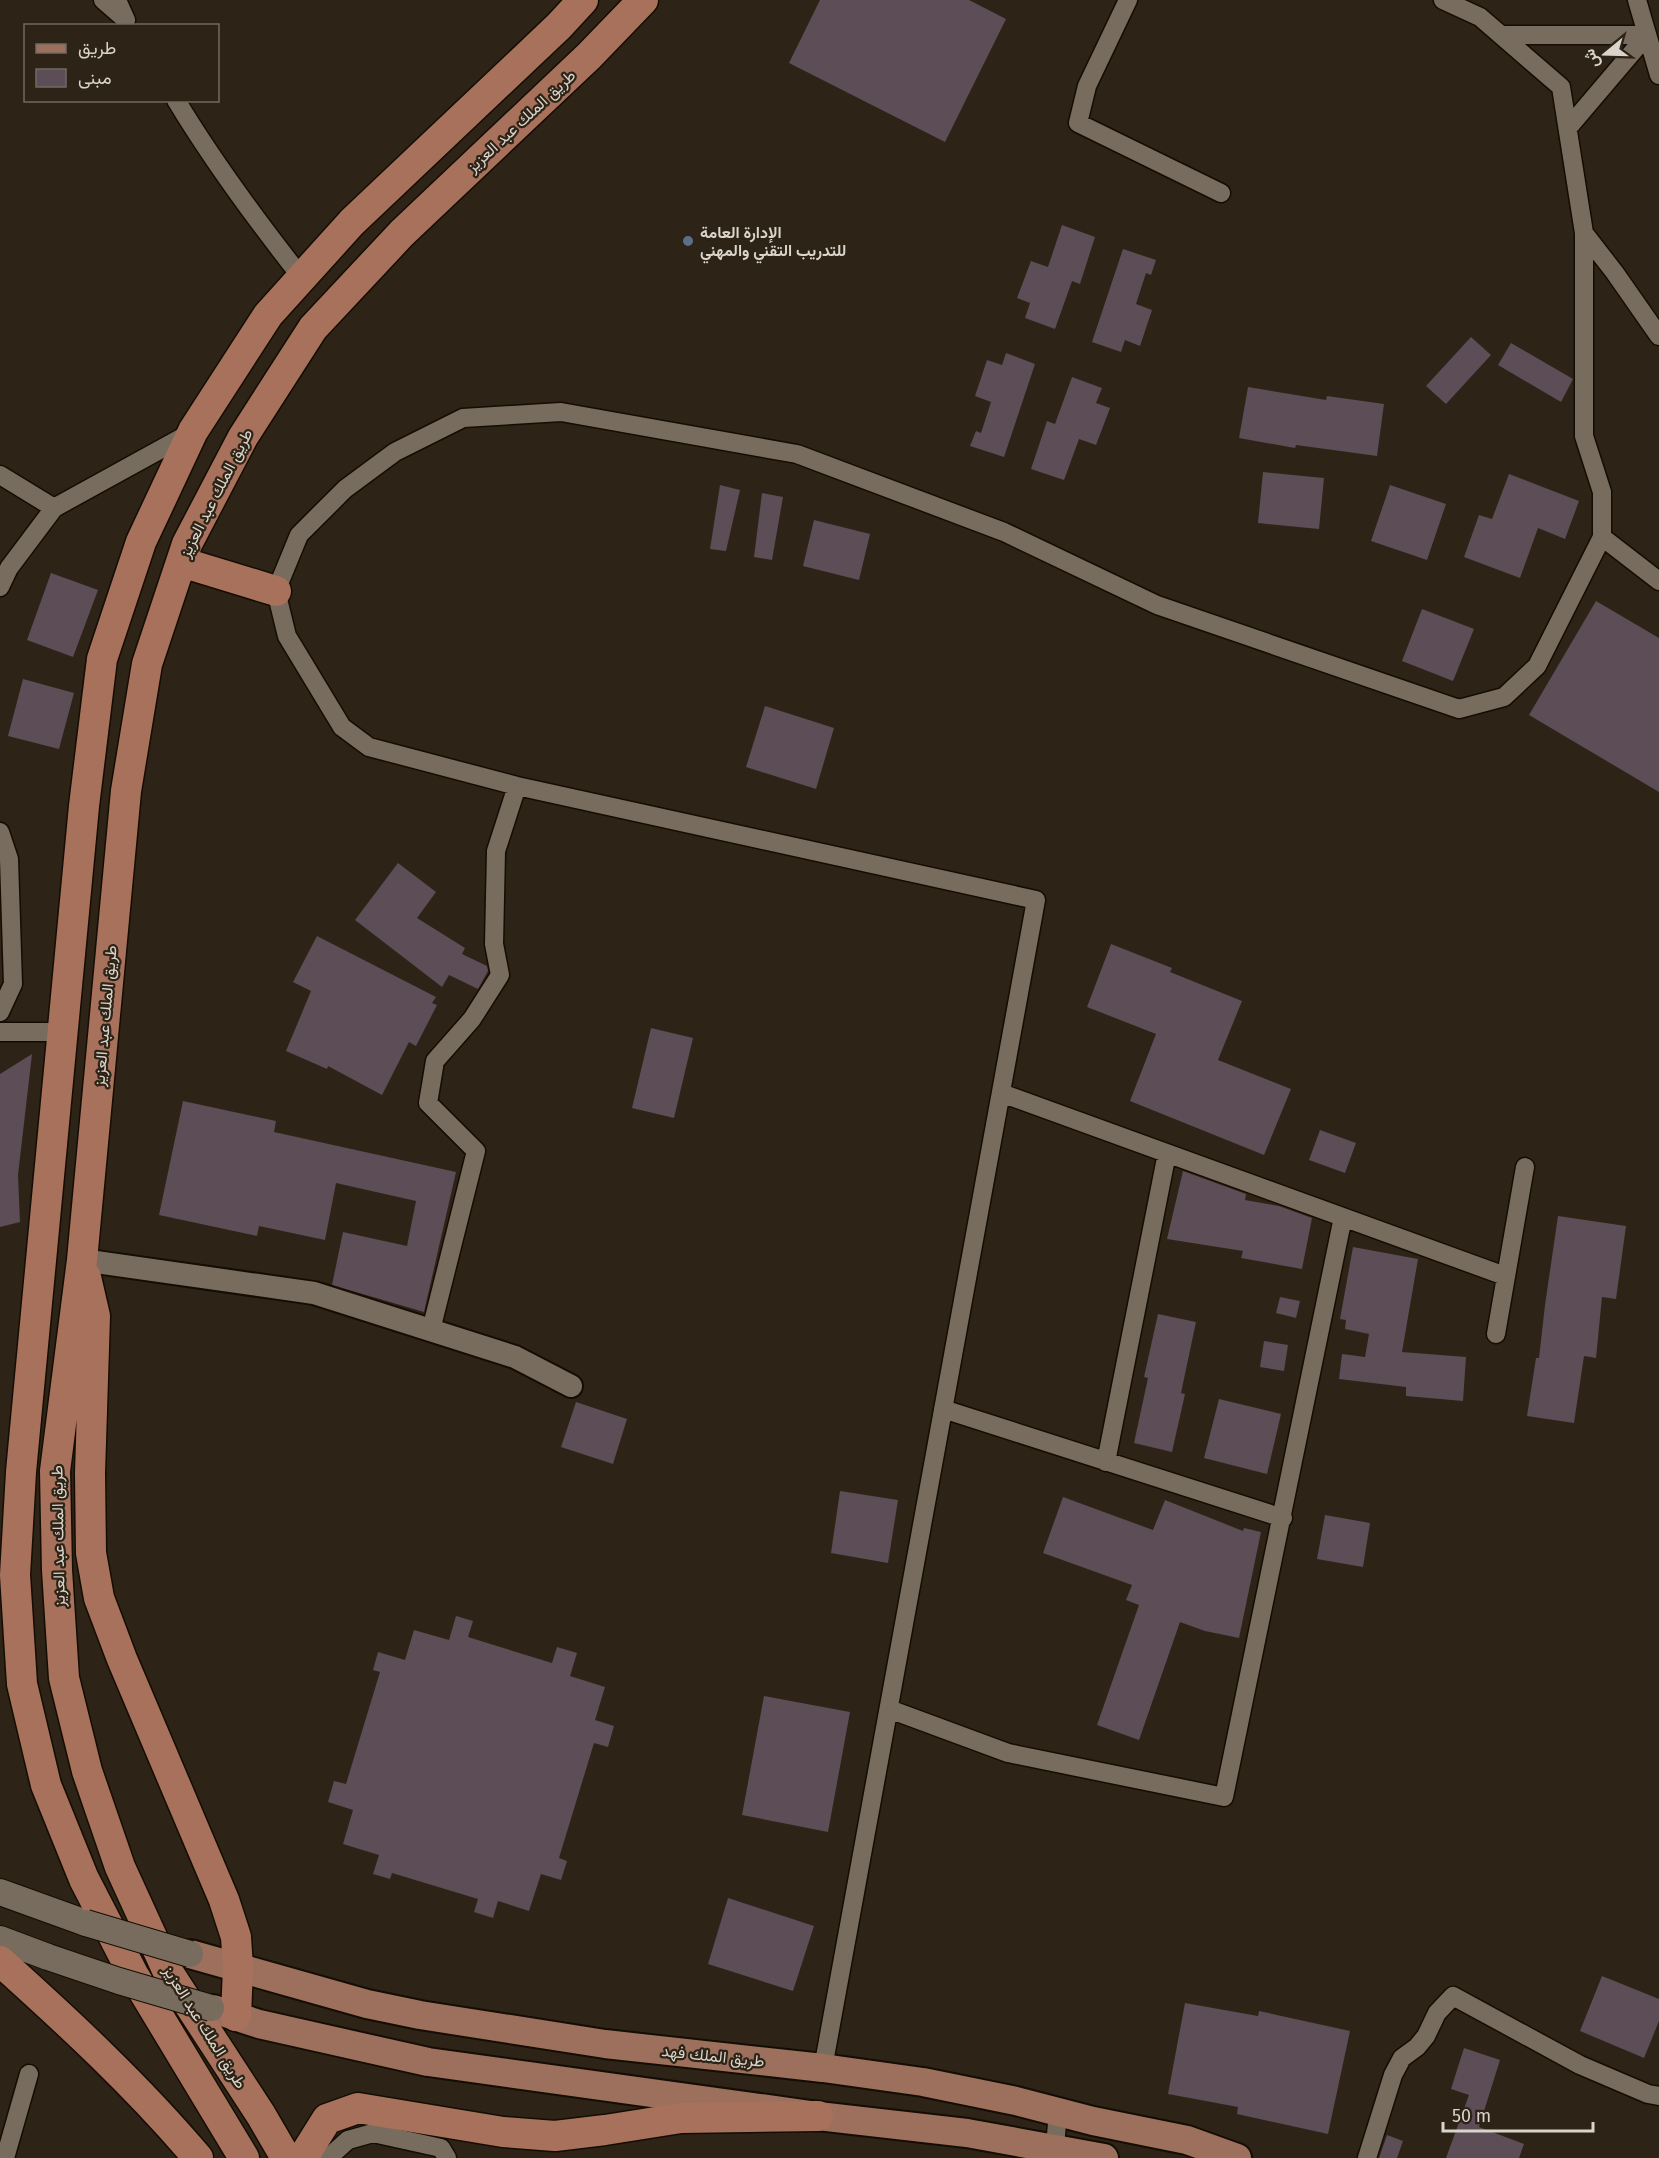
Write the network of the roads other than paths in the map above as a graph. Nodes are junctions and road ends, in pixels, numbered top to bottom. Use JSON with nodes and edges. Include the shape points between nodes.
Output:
{"nodes":[{"id":1,"x":103,"y":0,"type":"edge"},
{"id":2,"x":117,"y":0,"type":"edge"},
{"id":3,"x":583,"y":0,"type":"edge"},
{"id":4,"x":643,"y":0,"type":"edge"},
{"id":5,"x":1128,"y":0,"type":"edge"},
{"id":6,"x":1443,"y":0,"type":"edge"},
{"id":7,"x":1637,"y":0,"type":"edge"},
{"id":8,"x":127,"y":23,"type":"edge"},
{"id":9,"x":1647,"y":34,"type":"junction"},
{"id":10,"x":1501,"y":35,"type":"junction"},
{"id":11,"x":1659,"y":75,"type":"edge"},
{"id":12,"x":177,"y":102,"type":"edge"},
{"id":13,"x":1568,"y":128,"type":"junction"},
{"id":14,"x":1221,"y":193,"type":"dead end"},
{"id":15,"x":1584,"y":233,"type":"junction"},
{"id":16,"x":302,"y":278,"type":"junction"},
{"id":17,"x":1659,"y":336,"type":"edge"},
{"id":18,"x":194,"y":431,"type":"junction"},
{"id":19,"x":0,"y":475,"type":"edge"},
{"id":20,"x":54,"y":508,"type":"junction"},
{"id":21,"x":1602,"y":537,"type":"junction"},
{"id":22,"x":181,"y":562,"type":"junction"},
{"id":23,"x":1659,"y":582,"type":"edge"},
{"id":24,"x":0,"y":587,"type":"edge"},
{"id":25,"x":276,"y":591,"type":"junction"},
{"id":26,"x":517,"y":786,"type":"junction"},
{"id":27,"x":0,"y":832,"type":"edge"},
{"id":28,"x":0,"y":1012,"type":"edge"},
{"id":29,"x":0,"y":1032,"type":"edge"},
{"id":30,"x":63,"y":1032,"type":"junction"},
{"id":31,"x":1001,"y":1093,"type":"junction"},
{"id":32,"x":1167,"y":1153,"type":"junction"},
{"id":33,"x":1525,"y":1167,"type":"dead end"},
{"id":34,"x":1343,"y":1217,"type":"junction"},
{"id":35,"x":82,"y":1260,"type":"junction"},
{"id":36,"x":1505,"y":1276,"type":"junction"},
{"id":37,"x":37,"y":1298,"type":"junction"},
{"id":38,"x":431,"y":1330,"type":"junction"},
{"id":39,"x":1496,"y":1334,"type":"dead end"},
{"id":40,"x":571,"y":1386,"type":"dead end"},
{"id":41,"x":944,"y":1409,"type":"junction"},
{"id":42,"x":1106,"y":1462,"type":"junction"},
{"id":43,"x":1283,"y":1518,"type":"junction"},
{"id":44,"x":0,"y":1531,"type":"edge"},
{"id":45,"x":889,"y":1709,"type":"junction"},
{"id":46,"x":0,"y":1892,"type":"edge"},
{"id":47,"x":0,"y":1939,"type":"edge"},
{"id":48,"x":190,"y":1954,"type":"joint"},
{"id":49,"x":0,"y":1961,"type":"edge"},
{"id":50,"x":238,"y":1968,"type":"junction"},
{"id":51,"x":223,"y":2012,"type":"junction"},
{"id":52,"x":824,"y":2068,"type":"junction"},
{"id":53,"x":30,"y":2074,"type":"dead end"},
{"id":54,"x":1659,"y":2096,"type":"edge"},
{"id":55,"x":1058,"y":2112,"type":"junction"},
{"id":56,"x":818,"y":2116,"type":"junction"},
{"id":57,"x":1054,"y":2153,"type":"edge"},
{"id":58,"x":5,"y":2158,"type":"edge"},
{"id":59,"x":198,"y":2158,"type":"edge"},
{"id":60,"x":244,"y":2158,"type":"edge"},
{"id":61,"x":286,"y":2158,"type":"edge"},
{"id":62,"x":306,"y":2158,"type":"edge"},
{"id":63,"x":328,"y":2158,"type":"edge"},
{"id":64,"x":447,"y":2158,"type":"edge"},
{"id":65,"x":1104,"y":2158,"type":"edge"},
{"id":66,"x":1237,"y":2158,"type":"edge"},
{"id":67,"x":1367,"y":2158,"type":"edge"}],
"edges":[{"from":1,"to":8,"type":"street"},
{"from":2,"to":8,"type":"street"},
{"from":3,"to":16,"type":"highway","name":"طريق الملك عبد العزيز","via":[[352,222]]},
{"from":4,"to":22,"type":"highway","name":"طريق الملك عبد العزيز","via":[[590,56],[402,233],[313,328],[243,437]]},
{"from":5,"to":14,"type":"street","via":[[1087,86],[1078,123]]},
{"from":6,"to":10,"type":"street","via":[[1480,17]]},
{"from":7,"to":9,"type":"street"},
{"from":9,"to":10,"type":"street"},
{"from":9,"to":11,"type":"street"},
{"from":9,"to":13,"type":"street"},
{"from":10,"to":13,"type":"street","via":[[1561,87]]},
{"from":12,"to":16,"type":"street","via":[[254,218]]},
{"from":13,"to":15,"type":"street"},
{"from":15,"to":17,"type":"street"},
{"from":15,"to":21,"type":"street","via":[[1584,436],[1602,492]]},
{"from":16,"to":18,"type":"highway","name":"طريق الملك عبد العزيز","via":[[268,315]]},
{"from":18,"to":20,"type":"street"},
{"from":18,"to":30,"type":"highway","name":"طريق الملك عبد العزيز","via":[[141,542],[102,659]]},
{"from":19,"to":20,"type":"street"},
{"from":20,"to":24,"type":"street","via":[[9,568]]},
{"from":21,"to":23,"type":"street"},
{"from":21,"to":25,"type":"street","via":[[1537,666],[1504,698],[1459,709],[1157,605],[1004,532],[796,454],[561,412],[463,418],[395,452],[345,489],[299,536]]},
{"from":22,"to":25,"type":"highway"},
{"from":22,"to":35,"type":"highway","name":"طريق الملك عبد العزيز","via":[[147,664],[126,790]]},
{"from":25,"to":26,"type":"street","via":[[287,636],[342,727],[369,747]]},
{"from":26,"to":31,"type":"street","via":[[1036,900]]},
{"from":26,"to":38,"type":"street","via":[[496,851],[494,944],[500,975],[472,1020],[435,1060],[428,1103],[476,1151]]},
{"from":27,"to":28,"type":"street","via":[[9,859],[13,984]]},
{"from":29,"to":30,"type":"street"},
{"from":30,"to":37,"type":"highway","name":"طريق الملك عبد العزيز"},
{"from":31,"to":32,"type":"street"},
{"from":31,"to":41,"type":"street"},
{"from":32,"to":34,"type":"street"},
{"from":32,"to":42,"type":"street"},
{"from":33,"to":36,"type":"street"},
{"from":34,"to":36,"type":"street"},
{"from":34,"to":43,"type":"street"},
{"from":35,"to":38,"type":"street","via":[[314,1293]]},
{"from":35,"to":50,"type":"highway","via":[[95,1316],[91,1553],[99,1598],[224,1900],[236,1937]]},
{"from":35,"to":61,"type":"highway","name":"طريق الملك عبد العزيز","via":[[55,1471],[64,1678],[87,1771],[120,1867],[168,1972]]},
{"from":36,"to":39,"type":"street"},
{"from":37,"to":44,"type":"highway"},
{"from":37,"to":60,"type":"highway","name":"طريق الملك عبد العزيز","via":[[15,1575],[22,1684],[46,1785],[84,1880],[127,1964]]},
{"from":38,"to":40,"type":"street","via":[[514,1357]]},
{"from":41,"to":42,"type":"street"},
{"from":41,"to":45,"type":"street"},
{"from":42,"to":43,"type":"street"},
{"from":43,"to":45,"type":"street","via":[[1224,1797],[1008,1753]]},
{"from":45,"to":52,"type":"street"},
{"from":46,"to":48,"type":"main road","bridge":true},
{"from":47,"to":51,"type":"main road","bridge":true},
{"from":48,"to":50,"type":"main road","name":"طريق الملك فهد"},
{"from":49,"to":59,"type":"highway","via":[[51,2007]]},
{"from":50,"to":51,"type":"highway"},
{"from":50,"to":52,"type":"main road","name":"طريق الملك فهد","via":[[420,2015],[605,2044]]},
{"from":51,"to":56,"type":"main road","via":[[259,2024],[428,2062]]},
{"from":52,"to":55,"type":"main road","name":"طريق الملك فهد","via":[[923,2082]]},
{"from":53,"to":58,"type":"street"},
{"from":54,"to":67,"type":"street","via":[[1580,2065],[1453,1996],[1437,2013],[1426,2036],[1402,2058],[1392,2075]]},
{"from":55,"to":57,"type":"street"},
{"from":55,"to":66,"type":"main road","name":"طريق الملك فهد","via":[[1187,2140]]},
{"from":56,"to":57,"type":"main road","via":[[967,2133]]},
{"from":56,"to":62,"type":"highway","via":[[681,2118],[555,2136],[503,2132],[358,2108],[327,2119]]},
{"from":57,"to":65,"type":"main road"},
{"from":63,"to":64,"type":"street","via":[[348,2140],[373,2133],[441,2148]]}]}
